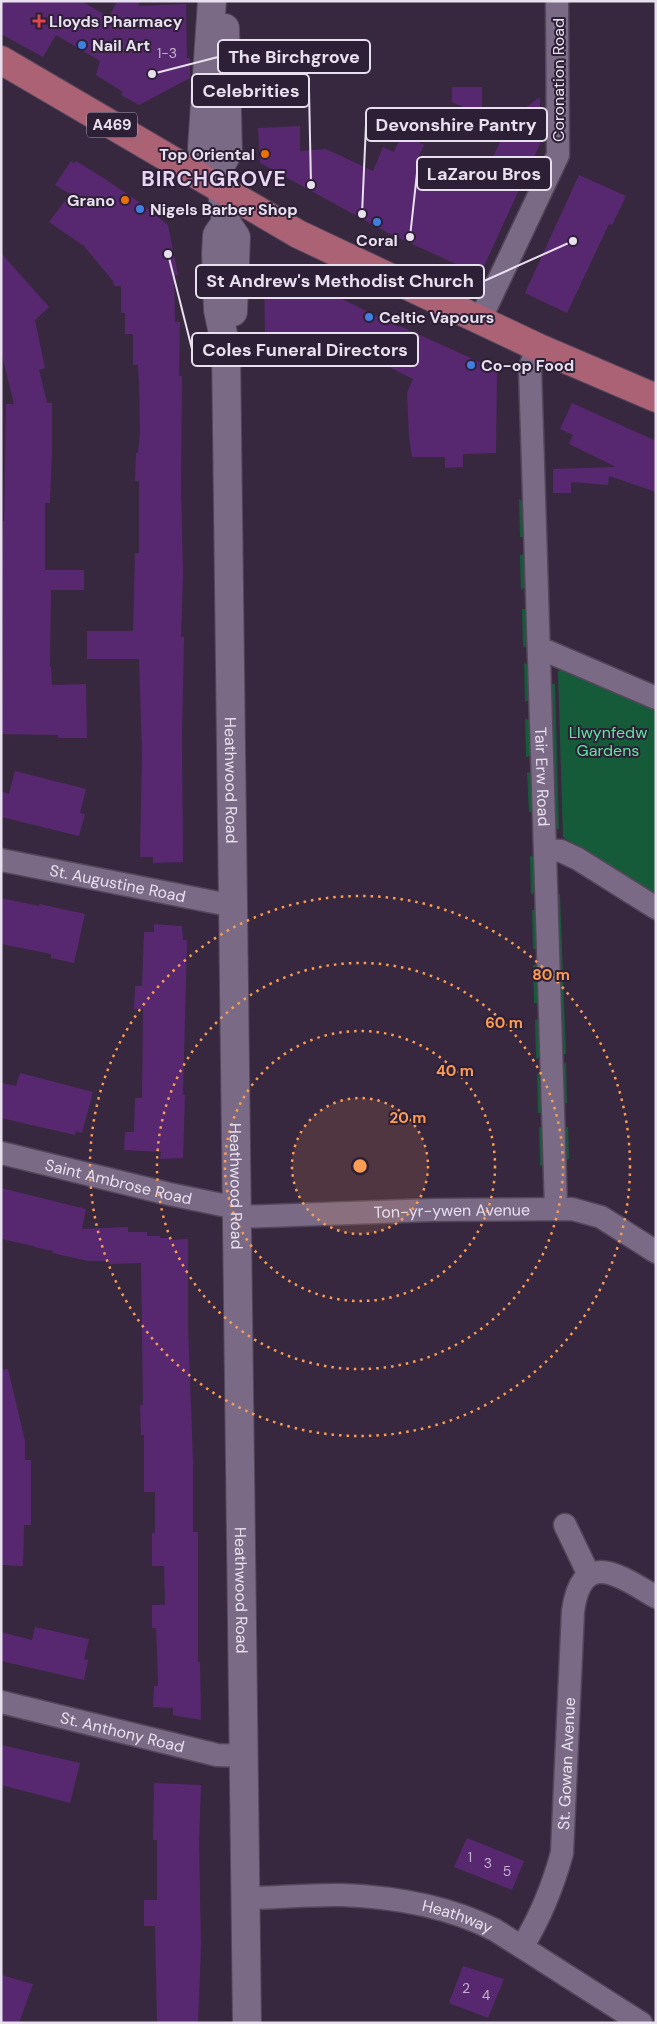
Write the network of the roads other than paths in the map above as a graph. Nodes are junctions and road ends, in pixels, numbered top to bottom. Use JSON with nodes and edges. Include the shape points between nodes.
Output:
{"nodes":[{"id":1,"x":212,"y":1,"type":"edge"},
{"id":2,"x":225,"y":1,"type":"edge"},
{"id":3,"x":557,"y":1,"type":"edge"},
{"id":4,"x":1,"y":60,"type":"edge"},
{"id":5,"x":221,"y":180,"type":"junction"},
{"id":6,"x":480,"y":320,"type":"junction"},
{"id":7,"x":537,"y":347,"type":"junction"},
{"id":8,"x":656,"y":398,"type":"edge"},
{"id":9,"x":539,"y":651,"type":"junction"},
{"id":10,"x":656,"y":698,"type":"edge"},
{"id":11,"x":546,"y":850,"type":"junction"},
{"id":12,"x":1,"y":860,"type":"edge"},
{"id":13,"x":234,"y":906,"type":"junction"},
{"id":14,"x":656,"y":908,"type":"edge"},
{"id":15,"x":1,"y":1153,"type":"edge"},
{"id":16,"x":556,"y":1208,"type":"junction"},
{"id":17,"x":237,"y":1212,"type":"junction"},
{"id":18,"x":656,"y":1252,"type":"edge"},
{"id":19,"x":565,"y":1525,"type":"dead end"},
{"id":20,"x":590,"y":1575,"type":"junction"},
{"id":21,"x":656,"y":1597,"type":"edge"},
{"id":22,"x":1,"y":1702,"type":"edge"},
{"id":23,"x":244,"y":1756,"type":"junction"},
{"id":24,"x":246,"y":1898,"type":"junction"},
{"id":25,"x":522,"y":1947,"type":"junction"},
{"id":26,"x":247,"y":2023,"type":"edge"},
{"id":27,"x":641,"y":2023,"type":"edge"}],
"edges":[{"from":1,"to":5,"type":"street","via":[[202,148]]},
{"from":2,"to":5,"type":"street","via":[[228,152]]},
{"from":3,"to":6,"type":"street","name":"Coronation Road","via":[[558,155]]},
{"from":4,"to":5,"type":"main road","number":"A469"},
{"from":5,"to":6,"type":"main road","number":"A469","via":[[298,234]]},
{"from":5,"to":13,"type":"street","name":"Heathwood Road","via":[[226,222],[236,237],[234,309],[226,348]]},
{"from":6,"to":7,"type":"main road","number":"A469"},
{"from":7,"to":8,"type":"main road","number":"A469"},
{"from":7,"to":9,"type":"street","name":"Tair Erw Road","via":[[530,368]]},
{"from":9,"to":10,"type":"street","via":[[549,652]]},
{"from":9,"to":11,"type":"street","name":"Tair Erw Road"},
{"from":11,"to":14,"type":"street","via":[[561,851],[578,859]]},
{"from":11,"to":16,"type":"street","name":"Tair Erw Road"},
{"from":12,"to":13,"type":"street","name":"St. Augustine Road"},
{"from":13,"to":17,"type":"street","name":"Heathwood Road"},
{"from":15,"to":17,"type":"street","name":"Saint Ambrose Road"},
{"from":16,"to":17,"type":"street","name":"Ton-yr-ywen Avenue"},
{"from":16,"to":18,"type":"street","name":"Ton-yr-ywen Avenue","via":[[585,1211],[601,1217]]},
{"from":17,"to":23,"type":"street","name":"Heathwood Road"},
{"from":19,"to":20,"type":"street"},
{"from":20,"to":21,"type":"street","via":[[599,1571],[610,1572]]},
{"from":20,"to":25,"type":"street","name":"St. Gowan Avenue","via":[[581,1582],[575,1594],[573,1611],[562,1853],[538,1918]]},
{"from":22,"to":23,"type":"street","name":"St. Anthony Road","via":[[217,1755]]},
{"from":23,"to":24,"type":"street","name":"Heathwood Road"},
{"from":24,"to":25,"type":"street","name":"Heathway","via":[[341,1895],[393,1899],[472,1919]]},
{"from":24,"to":26,"type":"street","name":"Heathwood Road"},
{"from":25,"to":27,"type":"street","name":"Heathway"}]}
